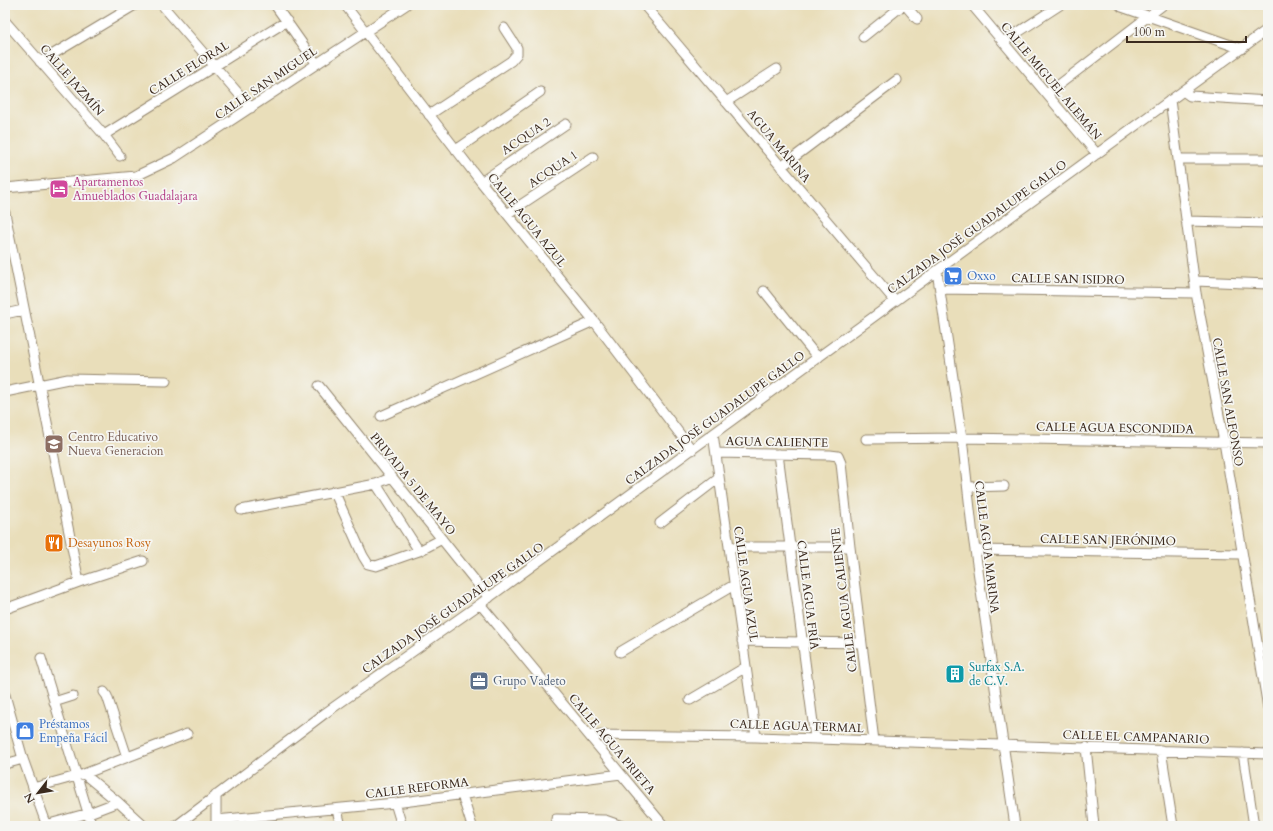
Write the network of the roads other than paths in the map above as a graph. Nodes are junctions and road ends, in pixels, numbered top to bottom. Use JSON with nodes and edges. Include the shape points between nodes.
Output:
{"nodes":[{"id":1,"x":135,"y":5,"type":"edge"},
{"id":2,"x":162,"y":5,"type":"edge"},
{"id":3,"x":274,"y":5,"type":"edge"},
{"id":4,"x":345,"y":5,"type":"edge"},
{"id":5,"x":406,"y":5,"type":"edge"},
{"id":6,"x":644,"y":5,"type":"edge"},
{"id":7,"x":904,"y":5,"type":"edge"},
{"id":8,"x":972,"y":5,"type":"edge"},
{"id":9,"x":1060,"y":5,"type":"edge"},
{"id":10,"x":1120,"y":5,"type":"edge"},
{"id":11,"x":1163,"y":5,"type":"edge"},
{"id":12,"x":1147,"y":17,"type":"junction"},
{"id":13,"x":917,"y":19,"type":"dead end"},
{"id":14,"x":5,"y":21,"type":"edge"},
{"id":15,"x":287,"y":21,"type":"junction"},
{"id":16,"x":504,"y":28,"type":"dead end"},
{"id":17,"x":366,"y":32,"type":"junction"},
{"id":18,"x":1268,"y":32,"type":"edge"},
{"id":19,"x":863,"y":37,"type":"dead end"},
{"id":20,"x":1003,"y":42,"type":"junction"},
{"id":21,"x":1242,"y":49,"type":"junction"},
{"id":22,"x":40,"y":62,"type":"junction"},
{"id":23,"x":316,"y":63,"type":"junction"},
{"id":24,"x":214,"y":67,"type":"junction"},
{"id":25,"x":777,"y":69,"type":"dead end"},
{"id":26,"x":897,"y":80,"type":"dead end"},
{"id":27,"x":1183,"y":91,"type":"junction"},
{"id":28,"x":540,"y":92,"type":"dead end"},
{"id":29,"x":1047,"y":94,"type":"junction"},
{"id":30,"x":1170,"y":100,"type":"junction"},
{"id":31,"x":1268,"y":101,"type":"edge"},
{"id":32,"x":726,"y":102,"type":"junction"},
{"id":33,"x":251,"y":108,"type":"junction"},
{"id":34,"x":429,"y":115,"type":"junction"},
{"id":35,"x":566,"y":124,"type":"dead end"},
{"id":36,"x":104,"y":135,"type":"junction"},
{"id":37,"x":456,"y":150,"type":"junction"},
{"id":38,"x":1097,"y":154,"type":"junction"},
{"id":39,"x":120,"y":156,"type":"dead end"},
{"id":40,"x":593,"y":157,"type":"dead end"},
{"id":41,"x":1178,"y":159,"type":"junction"},
{"id":42,"x":1268,"y":159,"type":"edge"},
{"id":43,"x":781,"y":167,"type":"junction"},
{"id":44,"x":481,"y":182,"type":"junction"},
{"id":45,"x":5,"y":188,"type":"edge"},
{"id":46,"x":5,"y":213,"type":"edge"},
{"id":47,"x":507,"y":214,"type":"junction"},
{"id":48,"x":1186,"y":221,"type":"junction"},
{"id":49,"x":1268,"y":223,"type":"edge"},
{"id":50,"x":937,"y":271,"type":"junction"},
{"id":51,"x":1195,"y":281,"type":"junction"},
{"id":52,"x":1268,"y":284,"type":"edge"},
{"id":53,"x":940,"y":289,"type":"junction"},
{"id":54,"x":764,"y":291,"type":"dead end"},
{"id":55,"x":1196,"y":293,"type":"junction"},
{"id":56,"x":895,"y":302,"type":"junction"},
{"id":57,"x":23,"y":310,"type":"junction"},
{"id":58,"x":5,"y":314,"type":"edge"},
{"id":59,"x":594,"y":321,"type":"junction"},
{"id":60,"x":818,"y":358,"type":"junction"},
{"id":61,"x":166,"y":381,"type":"dead end"},
{"id":62,"x":38,"y":384,"type":"junction"},
{"id":63,"x":318,"y":386,"type":"dead end"},
{"id":64,"x":5,"y":392,"type":"edge"},
{"id":65,"x":381,"y":416,"type":"dead end"},
{"id":66,"x":713,"y":434,"type":"junction"},
{"id":67,"x":962,"y":438,"type":"junction"},
{"id":68,"x":866,"y":439,"type":"dead end"},
{"id":69,"x":1224,"y":442,"type":"junction"},
{"id":70,"x":1268,"y":443,"type":"edge"},
{"id":71,"x":692,"y":450,"type":"junction"},
{"id":72,"x":716,"y":453,"type":"junction"},
{"id":73,"x":778,"y":454,"type":"junction"},
{"id":74,"x":838,"y":456,"type":"joint"},
{"id":75,"x":392,"y":477,"type":"junction"},
{"id":76,"x":719,"y":478,"type":"junction"},
{"id":77,"x":376,"y":484,"type":"junction"},
{"id":78,"x":1004,"y":486,"type":"dead end"},
{"id":79,"x":968,"y":487,"type":"junction"},
{"id":80,"x":334,"y":491,"type":"junction"},
{"id":81,"x":241,"y":510,"type":"dead end"},
{"id":82,"x":660,"y":523,"type":"dead end"},
{"id":83,"x":442,"y":539,"type":"junction"},
{"id":84,"x":729,"y":547,"type":"junction"},
{"id":85,"x":790,"y":547,"type":"junction"},
{"id":86,"x":850,"y":547,"type":"junction"},
{"id":87,"x":975,"y":550,"type":"junction"},
{"id":88,"x":419,"y":551,"type":"junction"},
{"id":89,"x":1242,"y":554,"type":"junction"},
{"id":90,"x":143,"y":561,"type":"dead end"},
{"id":91,"x":78,"y":582,"type":"junction"},
{"id":92,"x":734,"y":585,"type":"junction"},
{"id":93,"x":489,"y":598,"type":"junction"},
{"id":94,"x":480,"y":604,"type":"junction"},
{"id":95,"x":5,"y":609,"type":"edge"},
{"id":96,"x":742,"y":641,"type":"junction"},
{"id":97,"x":802,"y":642,"type":"junction"},
{"id":98,"x":861,"y":643,"type":"junction"},
{"id":99,"x":620,"y":652,"type":"dead end"},
{"id":100,"x":41,"y":658,"type":"dead end"},
{"id":101,"x":746,"y":667,"type":"junction"},
{"id":102,"x":104,"y":692,"type":"dead end"},
{"id":103,"x":5,"y":695,"type":"edge"},
{"id":104,"x":73,"y":696,"type":"dead end"},
{"id":105,"x":690,"y":700,"type":"dead end"},
{"id":106,"x":54,"y":702,"type":"junction"},
{"id":107,"x":1268,"y":708,"type":"edge"},
{"id":108,"x":9,"y":726,"type":"edge"},
{"id":109,"x":186,"y":734,"type":"dead end"},
{"id":110,"x":590,"y":735,"type":"junction"},
{"id":111,"x":756,"y":737,"type":"junction"},
{"id":112,"x":815,"y":738,"type":"junction"},
{"id":113,"x":874,"y":740,"type":"junction"},
{"id":114,"x":1003,"y":744,"type":"junction"},
{"id":115,"x":1086,"y":747,"type":"junction"},
{"id":116,"x":1161,"y":750,"type":"junction"},
{"id":117,"x":1243,"y":753,"type":"junction"},
{"id":118,"x":1268,"y":754,"type":"edge"},
{"id":119,"x":127,"y":757,"type":"junction"},
{"id":120,"x":23,"y":759,"type":"junction"},
{"id":121,"x":5,"y":764,"type":"edge"},
{"id":122,"x":621,"y":774,"type":"junction"},
{"id":123,"x":80,"y":775,"type":"junction"},
{"id":124,"x":33,"y":788,"type":"junction"},
{"id":125,"x":216,"y":795,"type":"junction"},
{"id":126,"x":462,"y":795,"type":"junction"},
{"id":127,"x":118,"y":802,"type":"junction"},
{"id":128,"x":395,"y":803,"type":"junction"},
{"id":129,"x":337,"y":810,"type":"junction"},
{"id":130,"x":89,"y":814,"type":"junction"},
{"id":131,"x":556,"y":819,"type":"dead end"},
{"id":132,"x":216,"y":823,"type":"edge"},
{"id":133,"x":45,"y":826,"type":"edge"},
{"id":134,"x":92,"y":826,"type":"edge"},
{"id":135,"x":144,"y":826,"type":"edge"},
{"id":136,"x":176,"y":826,"type":"edge"},
{"id":137,"x":341,"y":826,"type":"edge"},
{"id":138,"x":402,"y":826,"type":"edge"},
{"id":139,"x":472,"y":826,"type":"edge"},
{"id":140,"x":622,"y":826,"type":"edge"},
{"id":141,"x":664,"y":826,"type":"edge"},
{"id":142,"x":1015,"y":826,"type":"edge"},
{"id":143,"x":1094,"y":826,"type":"edge"},
{"id":144,"x":1172,"y":826,"type":"edge"},
{"id":145,"x":1254,"y":826,"type":"edge"}],
"edges":[{"from":1,"to":22,"type":"street"},
{"from":2,"to":24,"type":"street"},
{"from":3,"to":15,"type":"street"},
{"from":4,"to":17,"type":"street","name":"CALLE AGUA AZUL"},
{"from":5,"to":17,"type":"street","name":"CALLE SAN MIGUEL"},
{"from":6,"to":32,"type":"street","name":"AGUA MARINA"},
{"from":7,"to":13,"type":"street"},
{"from":7,"to":19,"type":"street"},
{"from":8,"to":20,"type":"street","name":"CALLE MIGUEL ALEMÁN"},
{"from":9,"to":20,"type":"street"},
{"from":10,"to":12,"type":"street"},
{"from":11,"to":12,"type":"street"},
{"from":12,"to":21,"type":"street"},
{"from":12,"to":29,"type":"street"},
{"from":14,"to":22,"type":"street","name":"CALLE JAZMÍN"},
{"from":15,"to":23,"type":"street"},
{"from":15,"to":24,"type":"street","name":"CALLE FLORAL"},
{"from":16,"to":34,"type":"street","via":[[517,48],[517,54],[511,61]]},
{"from":17,"to":23,"type":"street","name":"CALLE SAN MIGUEL"},
{"from":17,"to":34,"type":"street","name":"CALLE AGUA AZUL"},
{"from":18,"to":21,"type":"street","name":"CALZADA JOSÉ GUADALUPE GALLO"},
{"from":20,"to":29,"type":"street","name":"CALLE MIGUEL ALEMÁN"},
{"from":21,"to":27,"type":"street","name":"CALZADA JOSÉ GUADALUPE GALLO"},
{"from":22,"to":36,"type":"street","name":"CALLE JAZMÍN"},
{"from":23,"to":33,"type":"street","name":"CALLE SAN MIGUEL"},
{"from":24,"to":33,"type":"street"},
{"from":24,"to":36,"type":"street","name":"CALLE FLORAL"},
{"from":25,"to":32,"type":"street"},
{"from":26,"to":43,"type":"street"},
{"from":27,"to":30,"type":"street","name":"CALZADA JOSÉ GUADALUPE GALLO"},
{"from":27,"to":31,"type":"street","via":[[1190,96]]},
{"from":28,"to":37,"type":"street"},
{"from":29,"to":38,"type":"street","name":"CALLE MIGUEL ALEMÁN"},
{"from":30,"to":38,"type":"street","name":"CALZADA JOSÉ GUADALUPE GALLO"},
{"from":30,"to":41,"type":"street","name":"CALLE SAN ALFONSO"},
{"from":32,"to":43,"type":"street","name":"AGUA MARINA"},
{"from":33,"to":45,"type":"street","name":"CALLE SAN MIGUEL","via":[[174,158],[136,176]]},
{"from":34,"to":37,"type":"street","name":"CALLE AGUA AZUL"},
{"from":35,"to":44,"type":"street","name":"ACQUA 2"},
{"from":36,"to":39,"type":"street","name":"CALLE JAZMÍN"},
{"from":37,"to":44,"type":"street","name":"CALLE AGUA AZUL"},
{"from":38,"to":50,"type":"street","name":"CALZADA JOSÉ GUADALUPE GALLO"},
{"from":40,"to":47,"type":"street","name":"ACQUA 1"},
{"from":41,"to":42,"type":"street"},
{"from":41,"to":48,"type":"street","name":"CALLE SAN ALFONSO"},
{"from":43,"to":56,"type":"street","name":"AGUA MARINA"},
{"from":44,"to":47,"type":"street","name":"CALLE AGUA AZUL"},
{"from":46,"to":57,"type":"street"},
{"from":47,"to":59,"type":"street","name":"CALLE AGUA AZUL"},
{"from":48,"to":49,"type":"street"},
{"from":48,"to":51,"type":"street","name":"CALLE SAN ALFONSO"},
{"from":50,"to":53,"type":"street","name":"CALLE AGUA MARINA"},
{"from":50,"to":56,"type":"street","name":"CALZADA JOSÉ GUADALUPE GALLO"},
{"from":51,"to":52,"type":"street"},
{"from":51,"to":55,"type":"street","name":"CALLE SAN ALFONSO"},
{"from":53,"to":55,"type":"street","name":"CALLE SAN ISIDRO"},
{"from":53,"to":67,"type":"street","name":"CALLE AGUA MARINA"},
{"from":54,"to":60,"type":"street"},
{"from":55,"to":69,"type":"street","name":"CALLE SAN ALFONSO"},
{"from":56,"to":60,"type":"street","name":"CALZADA JOSÉ GUADALUPE GALLO"},
{"from":57,"to":58,"type":"street"},
{"from":57,"to":62,"type":"street"},
{"from":59,"to":65,"type":"street"},
{"from":59,"to":71,"type":"street","name":"CALLE AGUA AZUL"},
{"from":60,"to":66,"type":"street","name":"CALZADA JOSÉ GUADALUPE GALLO"},
{"from":61,"to":62,"type":"street","via":[[68,379]]},
{"from":62,"to":64,"type":"street"},
{"from":62,"to":91,"type":"street"},
{"from":63,"to":75,"type":"street","name":"PRIVADA 5 DE MAYO"},
{"from":66,"to":71,"type":"street","name":"CALZADA JOSÉ GUADALUPE GALLO"},
{"from":66,"to":72,"type":"street","name":"CALLE AGUA AZUL"},
{"from":67,"to":68,"type":"street","name":"CALLE AGUA ESCONDIDA"},
{"from":67,"to":69,"type":"street","name":"CALLE AGUA ESCONDIDA"},
{"from":67,"to":79,"type":"street","name":"CALLE AGUA MARINA"},
{"from":69,"to":70,"type":"street","name":"CALLE AGUA ESCONDIDA"},
{"from":69,"to":89,"type":"street","name":"CALLE SAN ALFONSO"},
{"from":71,"to":93,"type":"street","name":"CALZADA JOSÉ GUADALUPE GALLO"},
{"from":72,"to":73,"type":"street","name":"AGUA CALIENTE"},
{"from":72,"to":76,"type":"street","name":"CALLE AGUA AZUL"},
{"from":73,"to":74,"type":"street","name":"AGUA CALIENTE"},
{"from":73,"to":85,"type":"street","name":"CALLE AGUA FRÍA"},
{"from":74,"to":86,"type":"street","name":"CALLE AGUA CALIENTE","via":[[841,463]]},
{"from":75,"to":77,"type":"street"},
{"from":75,"to":83,"type":"street","name":"PRIVADA 5 DE MAYO"},
{"from":76,"to":82,"type":"street"},
{"from":76,"to":84,"type":"street","name":"CALLE AGUA AZUL"},
{"from":77,"to":80,"type":"street"},
{"from":77,"to":88,"type":"street"},
{"from":78,"to":79,"type":"street"},
{"from":79,"to":87,"type":"street","name":"CALLE AGUA MARINA"},
{"from":80,"to":81,"type":"street"},
{"from":80,"to":88,"type":"street","via":[[368,564],[376,566]]},
{"from":83,"to":88,"type":"street"},
{"from":83,"to":93,"type":"street","name":"PRIVADA 5 DE MAYO"},
{"from":84,"to":85,"type":"street"},
{"from":84,"to":92,"type":"street","name":"CALLE AGUA AZUL"},
{"from":85,"to":86,"type":"street"},
{"from":85,"to":97,"type":"street","name":"CALLE AGUA FRÍA"},
{"from":86,"to":98,"type":"street","name":"CALLE AGUA CALIENTE"},
{"from":87,"to":89,"type":"street","name":"CALLE SAN JERÓNIMO"},
{"from":87,"to":114,"type":"street","name":"CALLE AGUA MARINA"},
{"from":89,"to":107,"type":"street","name":"CALLE SAN ALFONSO"},
{"from":90,"to":91,"type":"street"},
{"from":91,"to":95,"type":"street"},
{"from":92,"to":96,"type":"street","name":"CALLE AGUA AZUL"},
{"from":92,"to":99,"type":"street"},
{"from":93,"to":94,"type":"street","name":"CALZADA JOSÉ GUADALUPE GALLO"},
{"from":94,"to":110,"type":"street","name":"CALLE AGUA PRIETA"},
{"from":94,"to":125,"type":"street","name":"CALZADA JOSÉ GUADALUPE GALLO","via":[[324,714]]},
{"from":96,"to":97,"type":"street"},
{"from":96,"to":101,"type":"street","name":"CALLE AGUA AZUL"},
{"from":97,"to":98,"type":"street"},
{"from":97,"to":112,"type":"street","name":"CALLE AGUA FRÍA"},
{"from":98,"to":113,"type":"street","name":"CALLE AGUA CALIENTE"},
{"from":100,"to":106,"type":"street"},
{"from":101,"to":105,"type":"street"},
{"from":101,"to":111,"type":"street","name":"CALLE AGUA AZUL"},
{"from":102,"to":119,"type":"street","via":[[108,696]]},
{"from":103,"to":108,"type":"street"},
{"from":104,"to":106,"type":"street"},
{"from":106,"to":123,"type":"street"},
{"from":108,"to":120,"type":"street"},
{"from":109,"to":119,"type":"street"},
{"from":110,"to":111,"type":"street","name":"CALLE AGUA TERMAL"},
{"from":110,"to":122,"type":"street","name":"CALLE AGUA PRIETA"},
{"from":111,"to":112,"type":"street","name":"CALLE AGUA TERMAL"},
{"from":112,"to":113,"type":"street","name":"CALLE AGUA TERMAL"},
{"from":113,"to":114,"type":"street","name":"CALLE AGUA TERMAL"},
{"from":114,"to":115,"type":"street","name":"CALLE EL CAMPANARIO"},
{"from":114,"to":142,"type":"street","name":"CALLE AGUA MARINA"},
{"from":115,"to":116,"type":"street","name":"CALLE EL CAMPANARIO"},
{"from":115,"to":143,"type":"street"},
{"from":116,"to":117,"type":"street","name":"CALLE EL CAMPANARIO"},
{"from":116,"to":144,"type":"street"},
{"from":117,"to":118,"type":"street","name":"CALLE EL CAMPANARIO"},
{"from":117,"to":145,"type":"street"},
{"from":119,"to":123,"type":"street"},
{"from":120,"to":121,"type":"street"},
{"from":120,"to":124,"type":"street"},
{"from":122,"to":126,"type":"street","name":"CALLE REFORMA"},
{"from":122,"to":141,"type":"street","name":"CALLE AGUA PRIETA"},
{"from":123,"to":124,"type":"street"},
{"from":123,"to":127,"type":"street"},
{"from":123,"to":130,"type":"street"},
{"from":124,"to":133,"type":"street"},
{"from":125,"to":132,"type":"street"},
{"from":125,"to":136,"type":"street","name":"CALZADA JOSÉ GUADALUPE GALLO"},
{"from":126,"to":128,"type":"street","name":"CALLE REFORMA"},
{"from":126,"to":139,"type":"street"},
{"from":127,"to":130,"type":"street"},
{"from":127,"to":135,"type":"street"},
{"from":128,"to":129,"type":"street","name":"CALLE REFORMA"},
{"from":128,"to":138,"type":"street"},
{"from":129,"to":132,"type":"street","name":"CALLE REFORMA"},
{"from":129,"to":137,"type":"street"},
{"from":130,"to":133,"type":"street"},
{"from":130,"to":134,"type":"street"},
{"from":131,"to":140,"type":"street","via":[[605,820]]}]}
